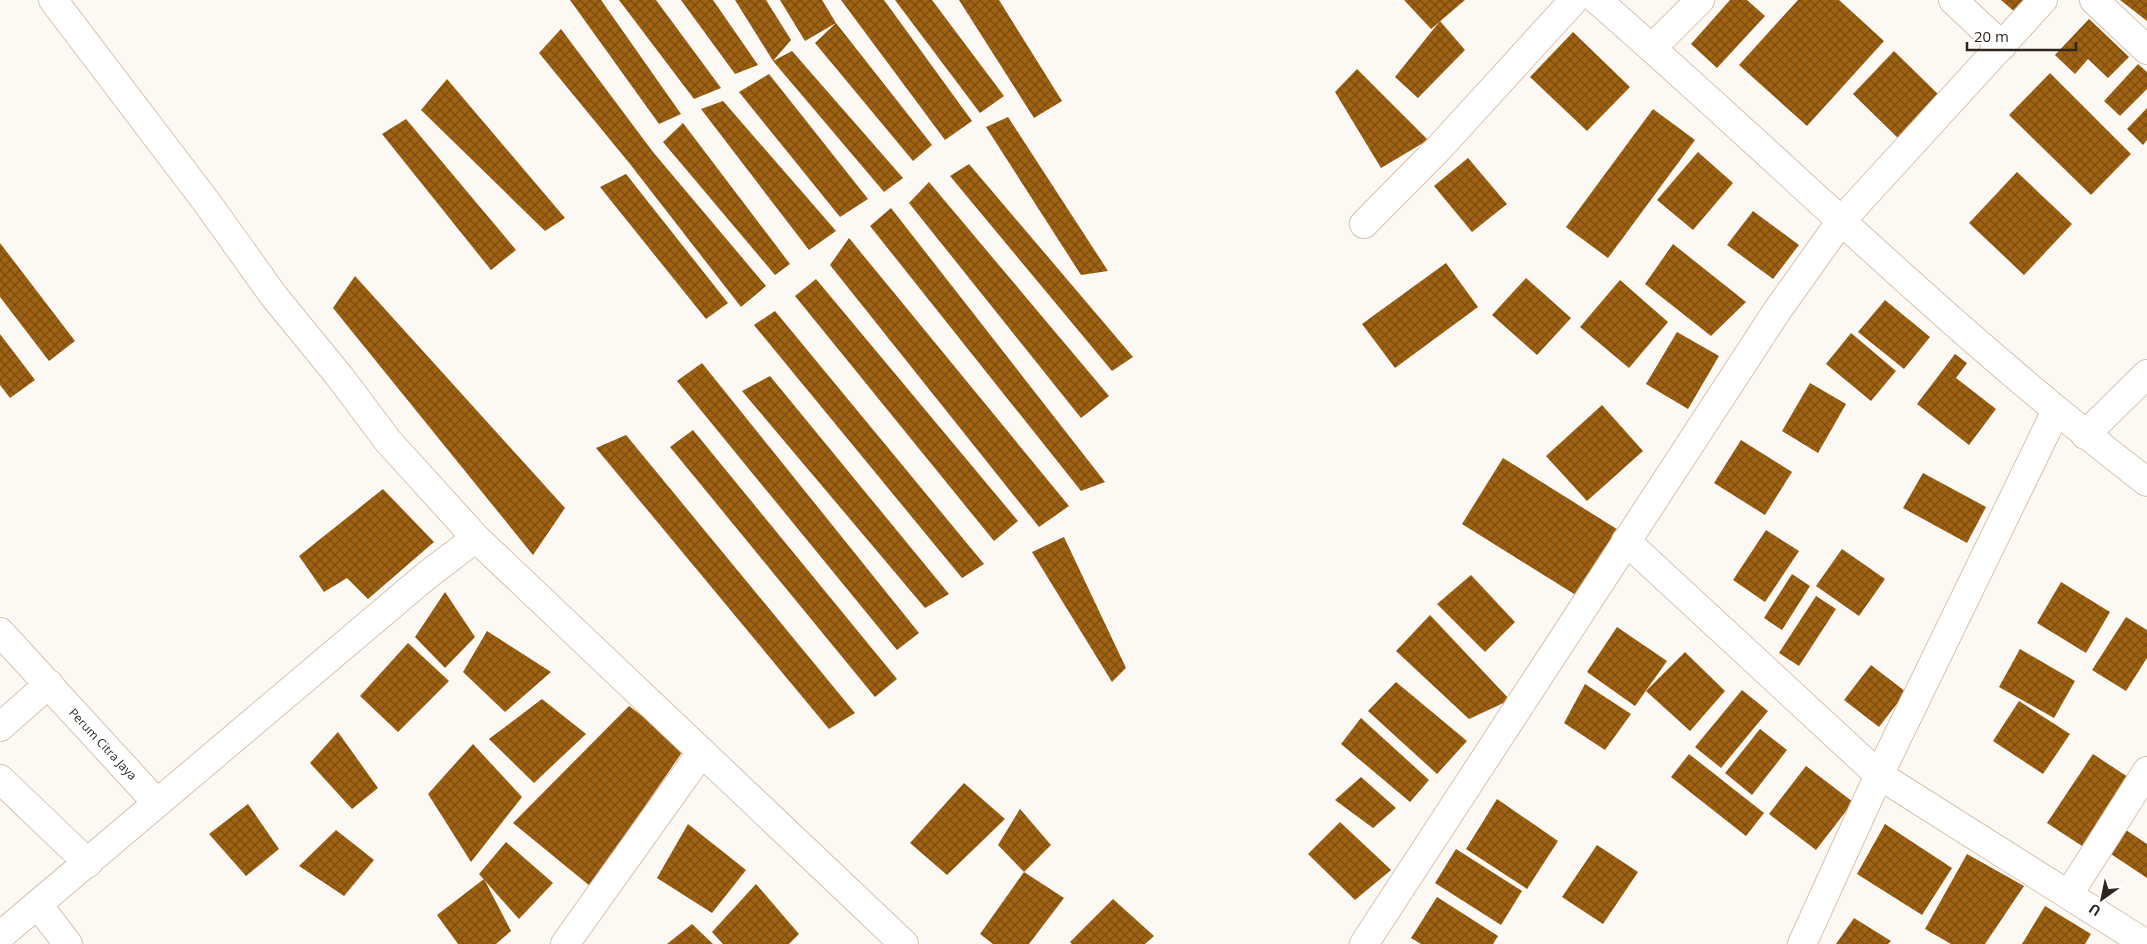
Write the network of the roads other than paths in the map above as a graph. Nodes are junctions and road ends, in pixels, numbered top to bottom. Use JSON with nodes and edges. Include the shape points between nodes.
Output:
{"nodes":[{"id":1,"x":53,"y":0,"type":"edge"},
{"id":2,"x":1574,"y":0,"type":"edge"},
{"id":3,"x":1597,"y":0,"type":"edge"},
{"id":4,"x":1700,"y":0,"type":"edge"},
{"id":5,"x":1953,"y":0,"type":"edge"},
{"id":6,"x":2043,"y":0,"type":"edge"},
{"id":7,"x":2094,"y":0,"type":"edge"},
{"id":8,"x":2002,"y":46,"type":"junction"},
{"id":9,"x":1652,"y":48,"type":"junction"},
{"id":10,"x":2147,"y":50,"type":"edge"},
{"id":11,"x":1841,"y":221,"type":"junction"},
{"id":12,"x":1364,"y":224,"type":"dead end"},
{"id":13,"x":2147,"y":374,"type":"edge"},
{"id":14,"x":2056,"y":411,"type":"junction"},
{"id":15,"x":2085,"y":435,"type":"junction"},
{"id":16,"x":2147,"y":482,"type":"edge"},
{"id":17,"x":476,"y":538,"type":"junction"},
{"id":18,"x":1626,"y":541,"type":"junction"},
{"id":19,"x":0,"y":632,"type":"edge"},
{"id":20,"x":49,"y":684,"type":"junction"},
{"id":21,"x":0,"y":727,"type":"edge"},
{"id":22,"x":702,"y":752,"type":"junction"},
{"id":23,"x":2147,"y":771,"type":"edge"},
{"id":24,"x":1879,"y":775,"type":"junction"},
{"id":25,"x":0,"y":779,"type":"edge"},
{"id":26,"x":158,"y":803,"type":"junction"},
{"id":27,"x":88,"y":863,"type":"junction"},
{"id":28,"x":2069,"y":894,"type":"junction"},
{"id":29,"x":38,"y":905,"type":"junction"},
{"id":30,"x":0,"y":936,"type":"edge"},
{"id":31,"x":68,"y":944,"type":"edge"},
{"id":32,"x":565,"y":944,"type":"edge"},
{"id":33,"x":904,"y":944,"type":"edge"},
{"id":34,"x":1364,"y":944,"type":"edge"},
{"id":35,"x":1802,"y":944,"type":"edge"},
{"id":36,"x":2146,"y":944,"type":"edge"}],
"edges":[{"from":1,"to":17,"type":"street","via":[[273,295],[388,442]]},
{"from":2,"to":12,"type":"street","via":[[1440,147]]},
{"from":3,"to":9,"type":"street"},
{"from":4,"to":9,"type":"street"},
{"from":5,"to":8,"type":"street"},
{"from":6,"to":8,"type":"street"},
{"from":7,"to":10,"type":"street"},
{"from":8,"to":11,"type":"street"},
{"from":9,"to":11,"type":"street"},
{"from":11,"to":14,"type":"street"},
{"from":11,"to":18,"type":"street"},
{"from":13,"to":15,"type":"street"},
{"from":14,"to":15,"type":"street"},
{"from":14,"to":24,"type":"street"},
{"from":15,"to":16,"type":"street"},
{"from":17,"to":22,"type":"street"},
{"from":17,"to":26,"type":"street","via":[[426,576]]},
{"from":18,"to":24,"type":"street"},
{"from":18,"to":34,"type":"street"},
{"from":19,"to":20,"type":"street","name":"Perum Citra Jaya"},
{"from":20,"to":21,"type":"street"},
{"from":20,"to":26,"type":"street","name":"Perum Citra Jaya"},
{"from":22,"to":32,"type":"street"},
{"from":22,"to":33,"type":"street"},
{"from":23,"to":28,"type":"street"},
{"from":24,"to":28,"type":"street"},
{"from":24,"to":35,"type":"street"},
{"from":25,"to":27,"type":"street"},
{"from":26,"to":27,"type":"street"},
{"from":27,"to":29,"type":"street"},
{"from":28,"to":36,"type":"street"},
{"from":29,"to":30,"type":"street"},
{"from":29,"to":31,"type":"street"}]}
